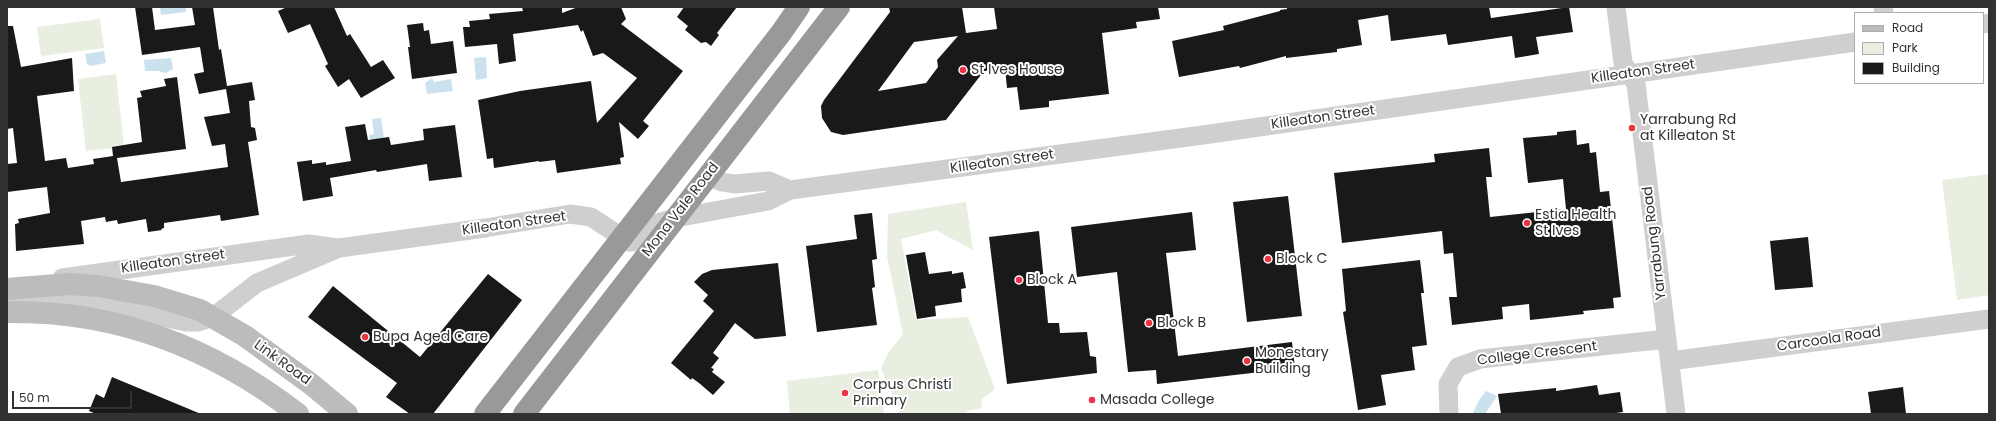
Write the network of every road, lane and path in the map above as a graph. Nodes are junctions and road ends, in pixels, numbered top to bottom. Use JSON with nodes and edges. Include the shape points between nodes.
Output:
{"nodes":[{"id":1,"x":799,"y":7,"type":"edge"},
{"id":2,"x":839,"y":7,"type":"edge"},
{"id":3,"x":1616,"y":7,"type":"edge"},
{"id":4,"x":1854,"y":42,"type":"edge"},
{"id":5,"x":1629,"y":74,"type":"junction"},
{"id":6,"x":708,"y":176,"type":"junction"},
{"id":7,"x":790,"y":190,"type":"junction"},
{"id":8,"x":676,"y":218,"type":"junction"},
{"id":9,"x":622,"y":238,"type":"junction"},
{"id":10,"x":339,"y":248,"type":"junction"},
{"id":11,"x":7,"y":287,"type":"edge"},
{"id":12,"x":7,"y":307,"type":"edge"},
{"id":13,"x":7,"y":312,"type":"edge"},
{"id":14,"x":213,"y":317,"type":"junction"},
{"id":15,"x":1989,"y":319,"type":"edge"},
{"id":16,"x":1667,"y":339,"type":"junction"},
{"id":17,"x":1670,"y":361,"type":"junction"},
{"id":18,"x":298,"y":414,"type":"edge"},
{"id":19,"x":347,"y":414,"type":"edge"},
{"id":20,"x":485,"y":414,"type":"edge"},
{"id":21,"x":524,"y":414,"type":"edge"},
{"id":22,"x":1449,"y":414,"type":"edge"},
{"id":23,"x":1676,"y":414,"type":"edge"}],
"edges":[{"from":1,"to":9,"type":"highway","name":"Mona Vale Road"},
{"from":2,"to":6,"type":"highway","name":"Mona Vale Road"},
{"from":3,"to":5,"type":"street","name":"Yarrabung Road","via":[[1622,63]]},
{"from":4,"to":5,"type":"street","name":"Killeaton Street"},
{"from":5,"to":7,"type":"street","name":"Killeaton Street"},
{"from":5,"to":16,"type":"street","name":"Yarrabung Road","via":[[1636,84]]},
{"from":6,"to":7,"type":"street","via":[[734,184],[769,181]]},
{"from":6,"to":8,"type":"highway","name":"Mona Vale Road"},
{"from":7,"to":8,"type":"street","name":"Killeaton Street","via":[[768,201]]},
{"from":8,"to":9,"type":"street","name":"Killeaton Street","via":[[653,224],[634,242]]},
{"from":8,"to":21,"type":"highway","name":"Mona Vale Road"},
{"from":9,"to":10,"type":"street","name":"Killeaton Street","via":[[591,217],[570,214]]},
{"from":9,"to":20,"type":"highway","name":"Mona Vale Road"},
{"from":10,"to":11,"type":"street","name":"Killeaton Street","via":[[309,244]]},
{"from":10,"to":14,"type":"street","name":"Killeaton Street","via":[[257,283]]},
{"from":11,"to":14,"type":"main road","name":"Killeaton Street","via":[[69,284],[125,289],[200,310]]},
{"from":12,"to":14,"type":"street","name":"Killeaton Street","via":[[28,301],[64,300],[127,309],[186,322],[198,322]]},
{"from":13,"to":18,"type":"main road","via":[[78,317],[130,326],[212,358],[254,382]]},
{"from":14,"to":19,"type":"main road","name":"Link Road","via":[[251,340]]},
{"from":15,"to":17,"type":"street","name":"Carcoola Road"},
{"from":16,"to":17,"type":"street","name":"Yarrabung Road"},
{"from":16,"to":22,"type":"street","name":"College Crescent","via":[[1480,359],[1458,367],[1448,384]]},
{"from":17,"to":23,"type":"street","name":"Yarrabung Road"}]}
